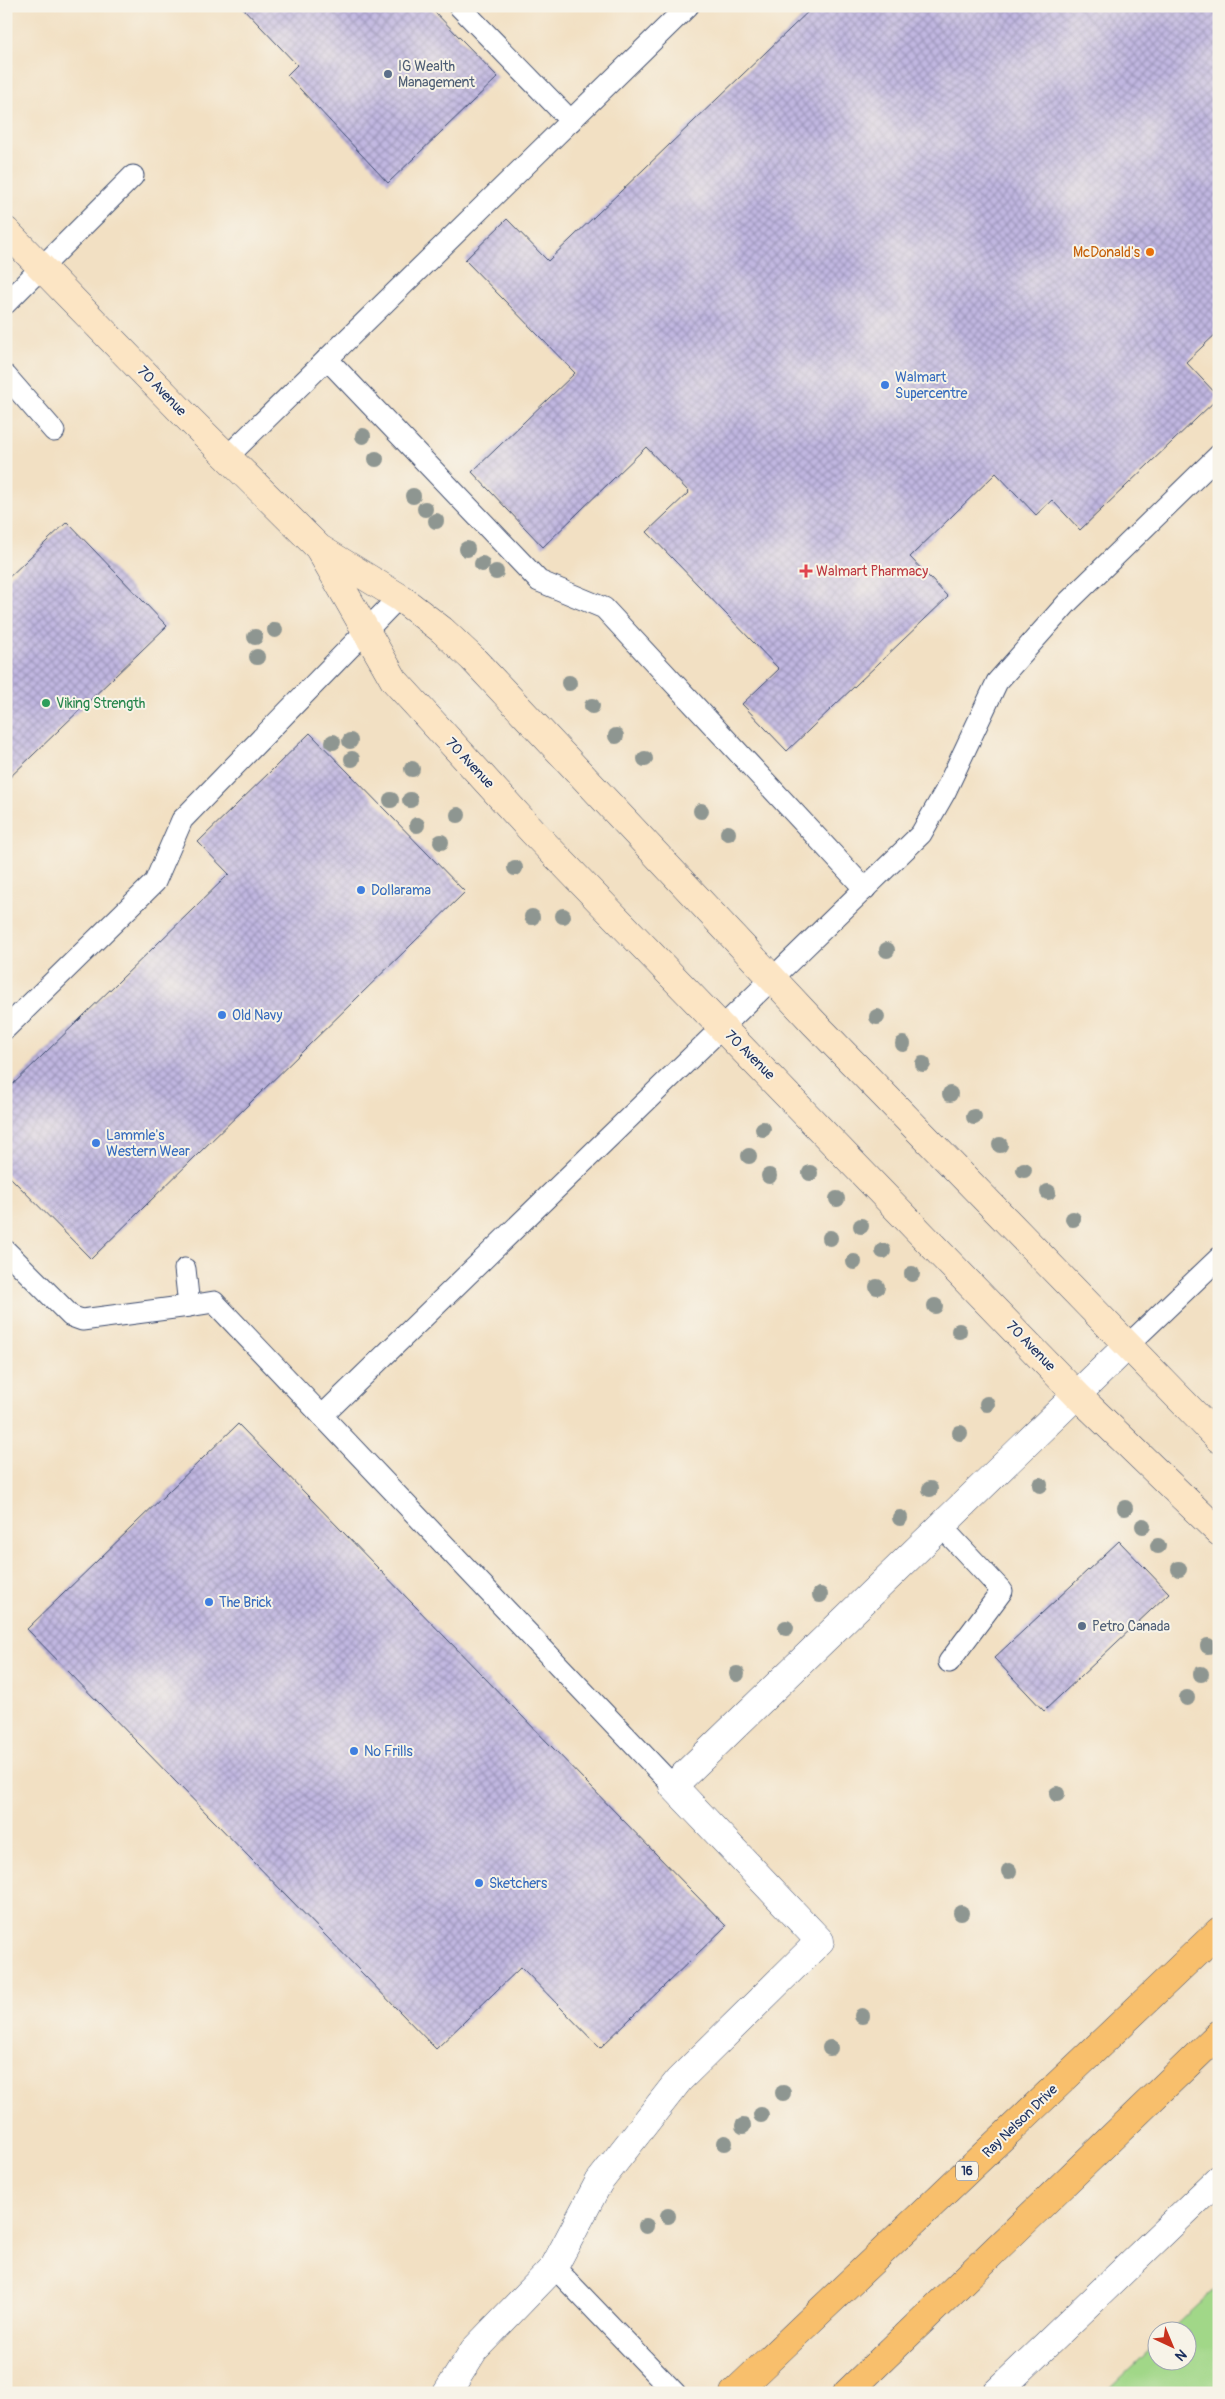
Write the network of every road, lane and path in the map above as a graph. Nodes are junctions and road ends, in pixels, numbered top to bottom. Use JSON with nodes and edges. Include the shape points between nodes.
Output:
{"nodes":[{"id":1,"x":459,"y":6,"type":"edge"},
{"id":2,"x":688,"y":6,"type":"edge"},
{"id":3,"x":571,"y":121,"type":"junction"},
{"id":4,"x":133,"y":176,"type":"dead end"},
{"id":5,"x":6,"y":232,"type":"edge"},
{"id":6,"x":42,"y":268,"type":"junction"},
{"id":7,"x":6,"y":303,"type":"edge"},
{"id":8,"x":327,"y":359,"type":"junction"},
{"id":9,"x":6,"y":376,"type":"edge"},
{"id":10,"x":54,"y":431,"type":"dead end"},
{"id":11,"x":1219,"y":455,"type":"edge"},
{"id":12,"x":227,"y":457,"type":"junction"},
{"id":13,"x":319,"y":548,"type":"junction"},
{"id":14,"x":399,"y":597,"type":"junction"},
{"id":15,"x":365,"y":629,"type":"junction"},
{"id":16,"x":865,"y":889,"type":"junction"},
{"id":17,"x":773,"y":978,"type":"junction"},
{"id":18,"x":722,"y":1027,"type":"junction"},
{"id":19,"x":6,"y":1028,"type":"edge"},
{"id":20,"x":6,"y":1252,"type":"edge"},
{"id":21,"x":1219,"y":1258,"type":"edge"},
{"id":22,"x":185,"y":1269,"type":"dead end"},
{"id":23,"x":189,"y":1306,"type":"junction"},
{"id":24,"x":1127,"y":1346,"type":"junction"},
{"id":25,"x":1078,"y":1394,"type":"junction"},
{"id":26,"x":322,"y":1416,"type":"junction"},
{"id":27,"x":1219,"y":1439,"type":"edge"},
{"id":28,"x":941,"y":1526,"type":"junction"},
{"id":29,"x":1219,"y":1532,"type":"edge"},
{"id":30,"x":949,"y":1662,"type":"dead end"},
{"id":31,"x":673,"y":1786,"type":"junction"},
{"id":32,"x":1219,"y":1918,"type":"edge"},
{"id":33,"x":1219,"y":1931,"type":"edge"},
{"id":34,"x":1199,"y":1950,"type":"junction"},
{"id":35,"x":1219,"y":2034,"type":"edge"},
{"id":36,"x":1219,"y":2180,"type":"edge"},
{"id":37,"x":554,"y":2268,"type":"junction"},
{"id":38,"x":447,"y":2393,"type":"edge"},
{"id":39,"x":676,"y":2393,"type":"edge"},
{"id":40,"x":734,"y":2393,"type":"edge"},
{"id":41,"x":847,"y":2393,"type":"edge"},
{"id":42,"x":996,"y":2393,"type":"edge"}],
"edges":[{"from":1,"to":3,"type":"lane"},
{"from":2,"to":3,"type":"lane"},
{"from":3,"to":8,"type":"lane"},
{"from":4,"to":6,"type":"lane"},
{"from":5,"to":6,"type":"street","name":"70 Avenue"},
{"from":6,"to":7,"type":"lane"},
{"from":6,"to":12,"type":"street","name":"70 Avenue"},
{"from":8,"to":12,"type":"lane"},
{"from":8,"to":16,"type":"lane","via":[[539,581],[604,608]]},
{"from":9,"to":10,"type":"lane"},
{"from":11,"to":16,"type":"lane","via":[[1068,602],[1013,662],[997,682],[921,834]]},
{"from":12,"to":13,"type":"street","name":"70 Avenue"},
{"from":13,"to":14,"type":"street","name":"70 Avenue"},
{"from":13,"to":15,"type":"street","name":"70 Avenue"},
{"from":14,"to":15,"type":"lane"},
{"from":14,"to":17,"type":"street","name":"70 Avenue","via":[[473,659]]},
{"from":15,"to":18,"type":"street","name":"70 Avenue","via":[[394,680],[540,839]]},
{"from":15,"to":19,"type":"lane","via":[[182,820],[155,882]]},
{"from":16,"to":17,"type":"lane"},
{"from":17,"to":18,"type":"lane"},
{"from":17,"to":24,"type":"street","name":"70 Avenue"},
{"from":18,"to":25,"type":"street","name":"70 Avenue"},
{"from":18,"to":26,"type":"lane"},
{"from":20,"to":23,"type":"lane","via":[[71,1316],[82,1320]]},
{"from":21,"to":24,"type":"lane"},
{"from":22,"to":23,"type":"lane"},
{"from":23,"to":26,"type":"lane","via":[[214,1302]]},
{"from":24,"to":25,"type":"street"},
{"from":24,"to":27,"type":"street","name":"70 Avenue"},
{"from":25,"to":28,"type":"street"},
{"from":25,"to":29,"type":"street","name":"70 Avenue"},
{"from":26,"to":31,"type":"lane"},
{"from":28,"to":30,"type":"lane","via":[[1002,1591]]},
{"from":28,"to":31,"type":"street"},
{"from":31,"to":37,"type":"street","via":[[820,1941],[679,2080],[599,2182]]},
{"from":32,"to":34,"type":"highway"},
{"from":33,"to":34,"type":"highway","name":"Ray Nelson Drive","number":"16"},
{"from":34,"to":40,"type":"highway","name":"Ray Nelson Drive","number":"16"},
{"from":35,"to":41,"type":"highway"},
{"from":36,"to":42,"type":"street"},
{"from":37,"to":38,"type":"street","via":[[474,2350]]},
{"from":37,"to":39,"type":"lane"}]}
